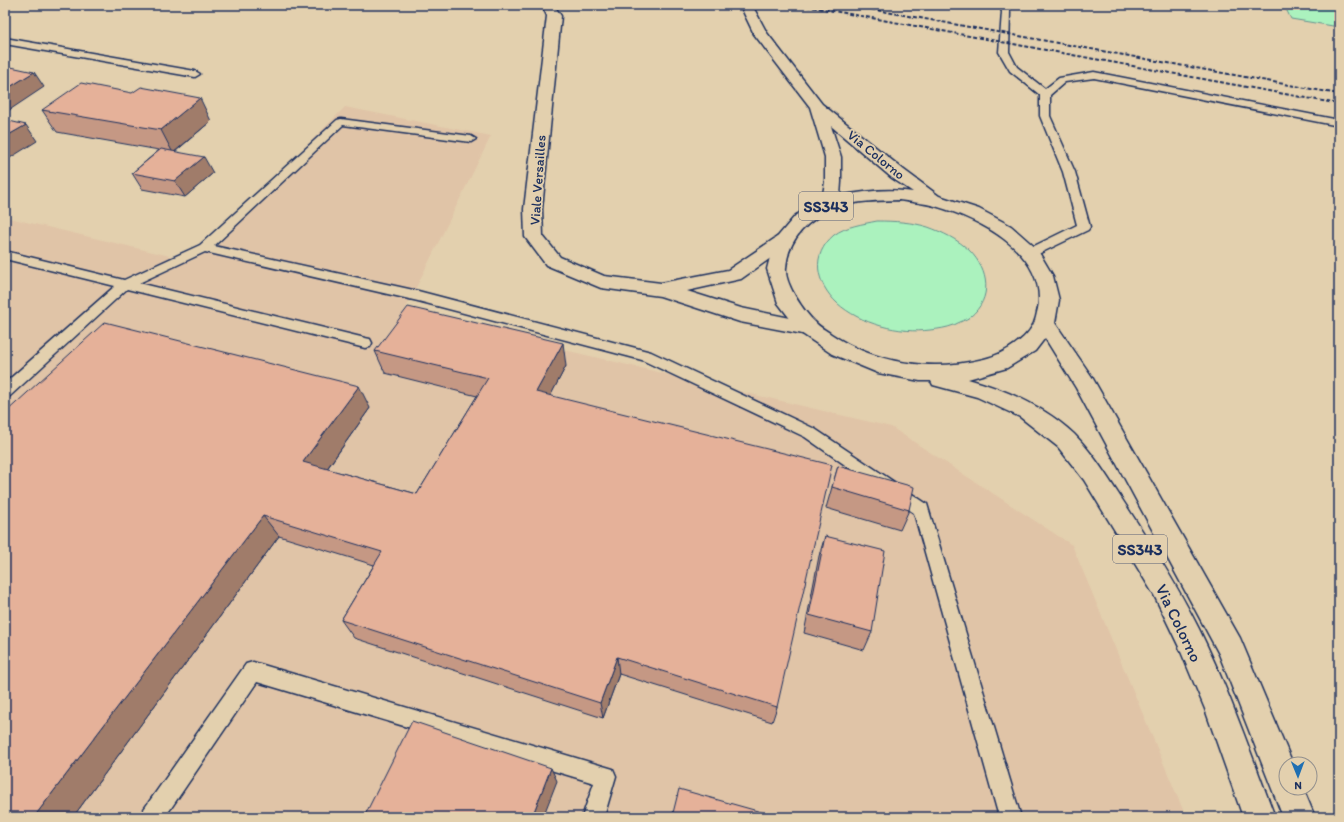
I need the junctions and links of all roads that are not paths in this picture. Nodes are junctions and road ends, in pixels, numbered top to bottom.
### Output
1 (548, 5) edge
2 (746, 5) edge
3 (1004, 5) edge
4 (5, 41) edge
5 (195, 74) dead end
6 (1045, 94) junction
7 (817, 107) junction
8 (1339, 123) edge
9 (472, 139) dead end
10 (937, 201) junction
11 (830, 204) junction
12 (783, 241) junction
13 (204, 248) junction
14 (1030, 253) junction
15 (5, 255) edge
16 (124, 285) junction
17 (661, 290) junction
18 (1045, 323) junction
19 (808, 328) junction
20 (365, 343) dead end
21 (920, 373) junction
22 (5, 392) edge
23 (1278, 764) edge
24 (1291, 796) edge
25 (152, 817) edge
26 (592, 817) edge
27 (1010, 817) edge
28 (1259, 817) edge
29 (1299, 817) edge

1 - 17 main road, Viale Versailles
2 - 7 main road, Via Colorno / SS343
3 - 6 lane
4 - 5 lane
6 - 8 lane
6 - 14 lane
7 - 10 main road, Via Colorno / SS343
7 - 11 main road, Via Colorno / SS343
9 - 13 lane
10 - 11 main road, Via Colorno / SS343
10 - 14 main road, Via Colorno / SS343
11 - 12 main road, Via Colorno / SS343
12 - 17 main road, Viale Versailles
12 - 19 main road, Via Colorno / SS343
13 - 16 lane
13 - 27 lane
14 - 18 main road, Via Colorno / SS343
15 - 16 lane
16 - 20 lane
16 - 22 lane
17 - 19 main road, Viale Versailles
18 - 21 main road, Via Colorno / SS343
18 - 23 main road, Via Colorno / SS343
19 - 21 main road, Via Colorno / SS343
21 - 28 main road, Via Colorno / SS343
24 - 29 main road
25 - 26 lane

